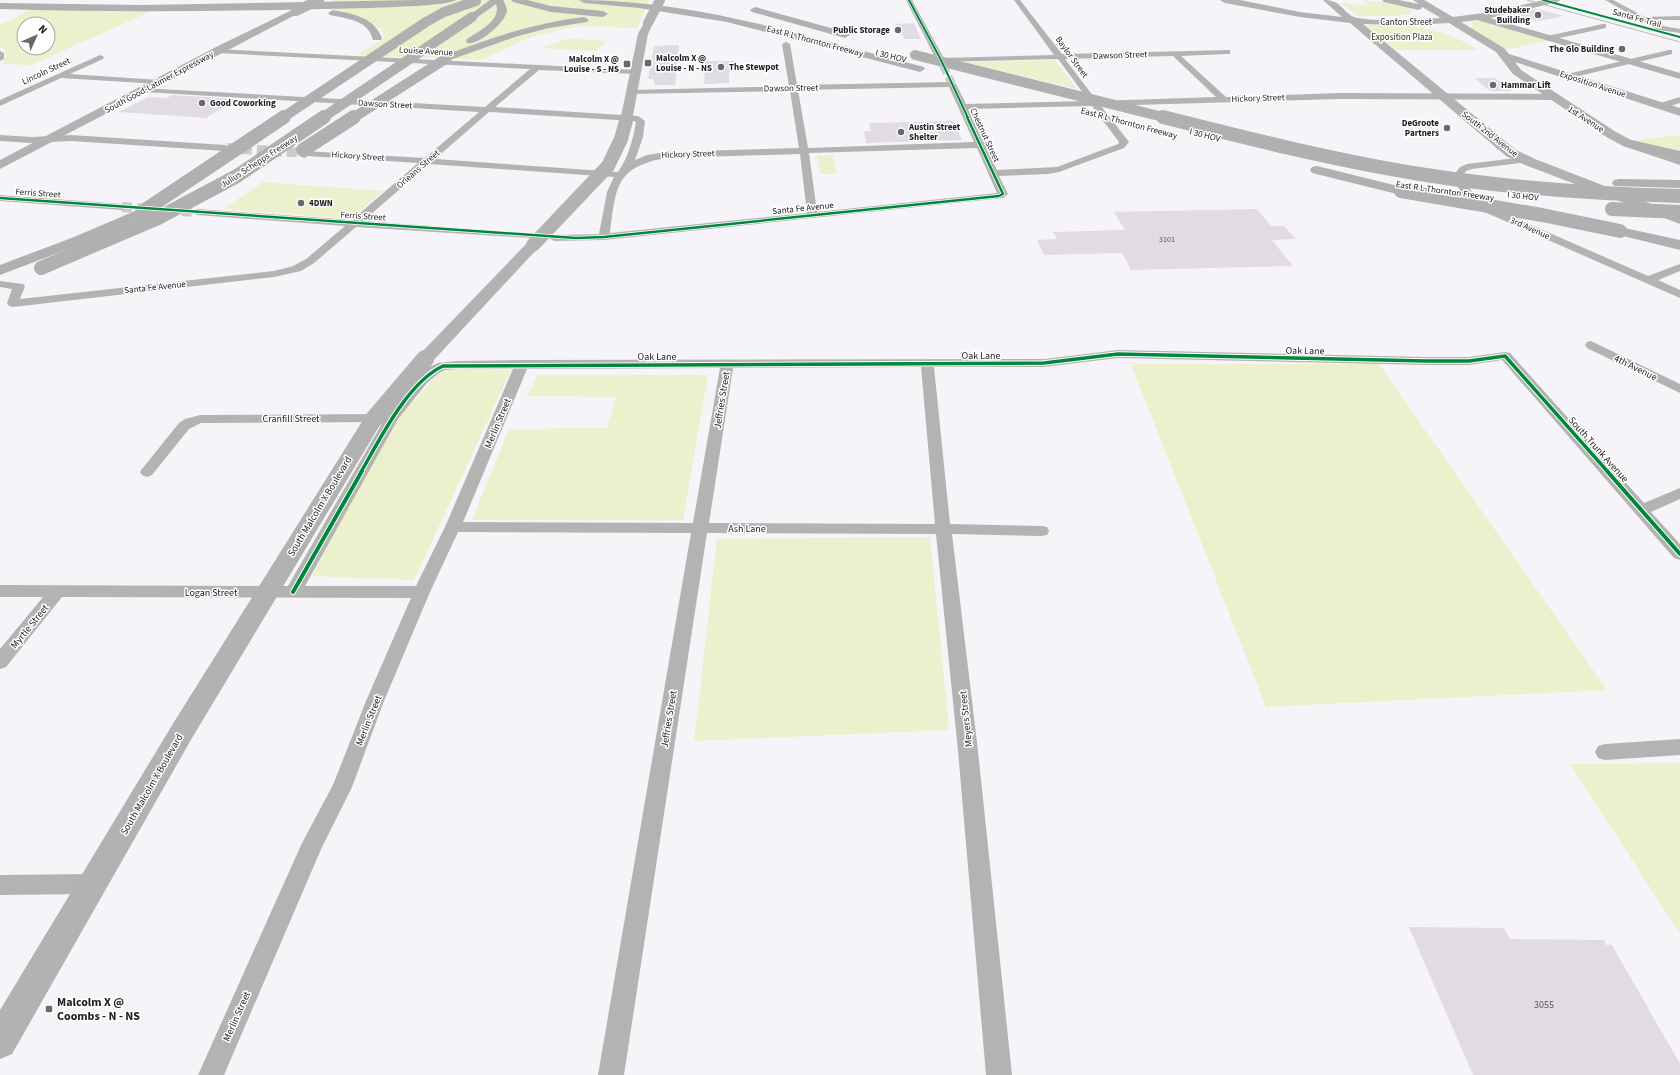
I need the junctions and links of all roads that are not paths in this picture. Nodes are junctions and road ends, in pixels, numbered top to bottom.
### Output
1 (217, 0) edge
2 (288, 0) edge
3 (319, 0) edge
4 (451, 0) edge
5 (479, 0) edge
6 (584, 0) edge
7 (620, 0) edge
8 (634, 0) edge
9 (656, 0) edge
10 (660, 0) edge
11 (909, 0) edge
12 (1018, 0) edge
13 (1225, 0) edge
14 (1328, 0) edge
15 (1387, 0) edge
16 (1399, 0) edge
17 (1513, 0) edge
18 (1555, 0) edge
19 (1608, 0) edge
20 (0, 1) edge
21 (519, 1) edge
22 (174, 2) junction
23 (1417, 2) edge
24 (1527, 2) edge
25 (499, 3) edge
26 (0, 6) edge
27 (234, 7) junction
28 (1429, 7) junction
29 (749, 9) dead end
30 (1474, 16) junction
31 (645, 18) junction
32 (1642, 18) junction
33 (1680, 18) edge
34 (1350, 19) junction
35 (1441, 19) junction
36 (1396, 20) junction
37 (1603, 26) dead end
38 (1445, 31) dead end
39 (1680, 32) edge
40 (1478, 37) junction
41 (1550, 38) junction
42 (810, 41) junction
43 (786, 44) dead end
44 (216, 51) junction
45 (0, 52) edge
46 (1227, 52) dead end
47 (1669, 52) dead end
48 (1175, 54) junction
49 (1507, 56) junction
50 (100, 57) dead end
51 (1060, 57) junction
52 (447, 58) junction
53 (0, 60) edge
54 (916, 60) junction
55 (1631, 62) junction
56 (537, 67) junction
57 (1514, 69) junction
58 (635, 72) junction
59 (1565, 75) junction
60 (59, 76) junction
61 (1680, 76) edge
62 (964, 80) dead end
63 (160, 82) junction
64 (952, 84) joint
65 (793, 88) junction
66 (144, 90) junction
67 (631, 92) junction
68 (1017, 94) dead end
69 (1442, 96) junction
70 (1553, 97) junction
71 (1222, 99) junction
72 (1680, 100) edge
73 (0, 103) edge
74 (1094, 103) junction
75 (300, 106) junction
76 (1660, 106) junction
77 (963, 107) junction
78 (486, 110) junction
79 (1680, 112) edge
80 (626, 119) junction
81 (1123, 121) dead end
82 (0, 138) edge
83 (50, 139) junction
84 (1627, 143) junction
85 (979, 145) junction
86 (1285, 147) junction
87 (225, 148) tunnel mouth
88 (804, 150) junction
89 (307, 153) tunnel mouth
90 (1680, 155) edge
91 (427, 160) junction
92 (1524, 160) junction
93 (1680, 161) edge
94 (0, 165) edge
95 (1302, 166) dead end
96 (1317, 170) junction
97 (623, 171) junction
98 (994, 173) junction
99 (225, 183) junction
100 (1680, 184) edge
101 (1003, 194) joint
102 (1680, 196) edge
103 (0, 198) edge
104 (1680, 203) edge
105 (1555, 204) dead end
106 (1680, 206) edge
107 (122, 207) tunnel mouth
108 (1602, 208) dead end
109 (142, 212) junction
110 (197, 212) tunnel mouth
111 (1680, 212) edge
112 (812, 215) junction
113 (1680, 220) edge
114 (354, 224) junction
115 (528, 236) dead end
116 (604, 237) junction
117 (554, 238) dead end
118 (1680, 245) edge
119 (1680, 267) edge
120 (297, 269) joint
121 (0, 270) edge
122 (1647, 280) junction
123 (0, 283) edge
124 (1680, 294) edge
125 (1592, 345) dead end
126 (1505, 356) joint
127 (927, 363) junction
128 (522, 364) junction
129 (727, 364) junction
130 (1680, 389) edge
131 (392, 418) junction
132 (147, 472) dead end
133 (1680, 493) edge
134 (1642, 510) junction
135 (453, 527) junction
136 (700, 527) junction
137 (944, 529) junction
138 (1041, 531) dead end
139 (1680, 554) edge
140 (280, 585) junction
141 (0, 591) edge
142 (58, 591) junction
143 (422, 592) junction
144 (0, 662) edge
145 (1680, 747) edge
146 (1605, 752) dead end
147 (92, 884) junction
148 (0, 885) edge
149 (0, 1042) edge
150 (211, 1075) edge
151 (611, 1075) edge
152 (1000, 1075) edge

1 - 22 highway
2 - 22 highway
3 - 44 main road, South Good-Latimer Expressway, bridge
4 - 27 highway
5 - 75 highway, bridge
5 - 109 highway, Julius Schepps Freeway, bridge
6 - 42 highway, East R L Thornton Freeway
7 - 54 highway, I 30 HOV
8 - 54 highway, I 30 HOV
9 - 29 highway, East R L Thornton Freeway
10 - 31 main road, South Malcolm X Boulevard, bridge
11 - 51 street, Dawson Street
12 - 51 street, Baylor Street
13 - 34 main road, Canton Street
14 - 34 main road, South 2nd Avenue
15 - 23 main road
16 - 23 main road
17 - 24 main road
18 - 24 main road, Canton Street
19 - 32 street
20 - 22 highway
21 - 52 highway
23 - 28 main road, Exposition Avenue
23 - 35 main road, Exposition Avenue
23 - 36 main road
24 - 30 main road, Canton Street
25 - 52 highway
25 - 99 highway, Julius Schepps Freeway, bridge
26 - 27 highway
27 - 75 highway, bridge
28 - 30 main road
28 - 35 main road, Exposition Avenue
30 - 35 main road, Canton Street
30 - 40 main road
30 - 41 main road
31 - 42 highway
31 - 58 main road, South Malcolm X Boulevard
32 - 33 street
32 - 39 street
34 - 36 main road, Canton Street
34 - 69 main road, South 2nd Avenue
35 - 36 main road, Canton Street
35 - 40 main road, Exposition Avenue
35 - 49 main road, Exposition Avenue
36 - 38 main road
37 - 41 street
40 - 49 main road, Exposition Avenue
41 - 55 main road
42 - 54 highway, East R L Thornton Freeway
43 - 65 street
44 - 56 street, Louise Avenue
44 - 63 main road, South Good-Latimer Expressway
45 - 53 street
46 - 48 street, Dawson Street
47 - 55 street
48 - 51 street, Dawson Street
48 - 71 street
49 - 57 main road, 1st Avenue
49 - 59 main road, Exposition Avenue
50 - 60 street, Lincoln Street
51 - 74 street, Baylor Street
52 - 99 highway, bridge
54 - 62 highway, East R L Thornton Freeway
54 - 86 highway, East R L Thornton Freeway, bridge
54 - 104 highway, I 30 HOV
54 - 106 highway, I 30 HOV
55 - 59 street
55 - 61 main road
56 - 58 street, Louise Avenue
56 - 78 street, Orleans Street
57 - 59 main road
57 - 70 main road, 1st Avenue
58 - 67 main road, South Malcolm X Boulevard
59 - 76 main road, Exposition Avenue
60 - 63 street
60 - 73 street, Lincoln Street
63 - 66 main road, South Good-Latimer Expressway
64 - 65 street, Dawson Street
64 - 77 street, Chestnut Street
65 - 67 street, Dawson Street
65 - 88 street
66 - 78 street, Dawson Street
66 - 83 main road, South Good-Latimer Expressway
67 - 80 main road, South Malcolm X Boulevard
68 - 81 highway, East R L Thornton Freeway
69 - 70 street, Hickory Street
69 - 71 street, Hickory Street
69 - 92 main road, South 2nd Avenue
70 - 84 main road, 1st Avenue
71 - 74 street, Hickory Street
72 - 76 street
74 - 77 street, Hickory Street
74 - 98 street, Baylor Street
75 - 109 highway, bridge
76 - 79 main road, Exposition Avenue
77 - 85 street, Chestnut Street
78 - 80 street, Dawson Street
78 - 91 street, Orleans Street
80 - 97 street
80 - 140 main road, South Malcolm X Boulevard, bridge
82 - 83 street
83 - 87 street
83 - 94 main road, South Good-Latimer Expressway
84 - 90 highway
84 - 93 main road, 1st Avenue
85 - 88 street, Hickory Street
85 - 98 street, Chestnut Street
86 - 100 highway, bridge
86 - 102 highway, East R L Thornton Freeway, bridge
88 - 97 street, Hickory Street
88 - 112 street
89 - 91 street, Hickory Street
91 - 97 street, Hickory Street
91 - 114 street, Orleans Street
92 - 113 main road, South 2nd Avenue
92 - 122 street, 3rd Avenue
95 - 96 highway, East R L Thornton Freeway
96 - 105 highway, East R L Thornton Freeway
96 - 118 highway, bridge
97 - 116 street
98 - 101 street, Chestnut Street
99 - 123 highway, Julius Schepps Freeway, bridge
101 - 112 street, Santa Fe Avenue
103 - 107 street, Ferris Street
108 - 111 highway, bridge
109 - 121 highway, Julius Schepps Freeway
110 - 114 street, Ferris Street
112 - 116 street, Santa Fe Avenue
114 - 115 street, Ferris Street
114 - 120 street, Orleans Street
116 - 117 street, Santa Fe Avenue
119 - 122 street
120 - 123 street, Santa Fe Avenue
122 - 124 street, 3rd Avenue
125 - 130 street, 4th Avenue
126 - 127 street, Oak Lane
126 - 134 street, South Trunk Avenue
127 - 129 street, Oak Lane
127 - 137 street, Meyers Street
128 - 129 street, Oak Lane
128 - 131 street, Oak Lane
128 - 135 street, Merlin Street
129 - 136 street, Jeffries Street
131 - 132 street, Cranfill Street
131 - 140 street, Oak Lane
133 - 134 street
134 - 139 street, South Trunk Avenue
135 - 136 street, Ash Lane
135 - 143 street, Merlin Street
136 - 137 street, Ash Lane
136 - 151 street, Jeffries Street
137 - 138 street, Ash Lane
137 - 152 street, Meyers Street
140 - 142 street, Logan Street
140 - 143 street, Logan Street
140 - 147 main road, South Malcolm X Boulevard
141 - 142 street, Logan Street
142 - 144 street, Myrtle Street
143 - 150 street, Merlin Street
145 - 146 street
147 - 148 street
147 - 149 main road, South Malcolm X Boulevard

